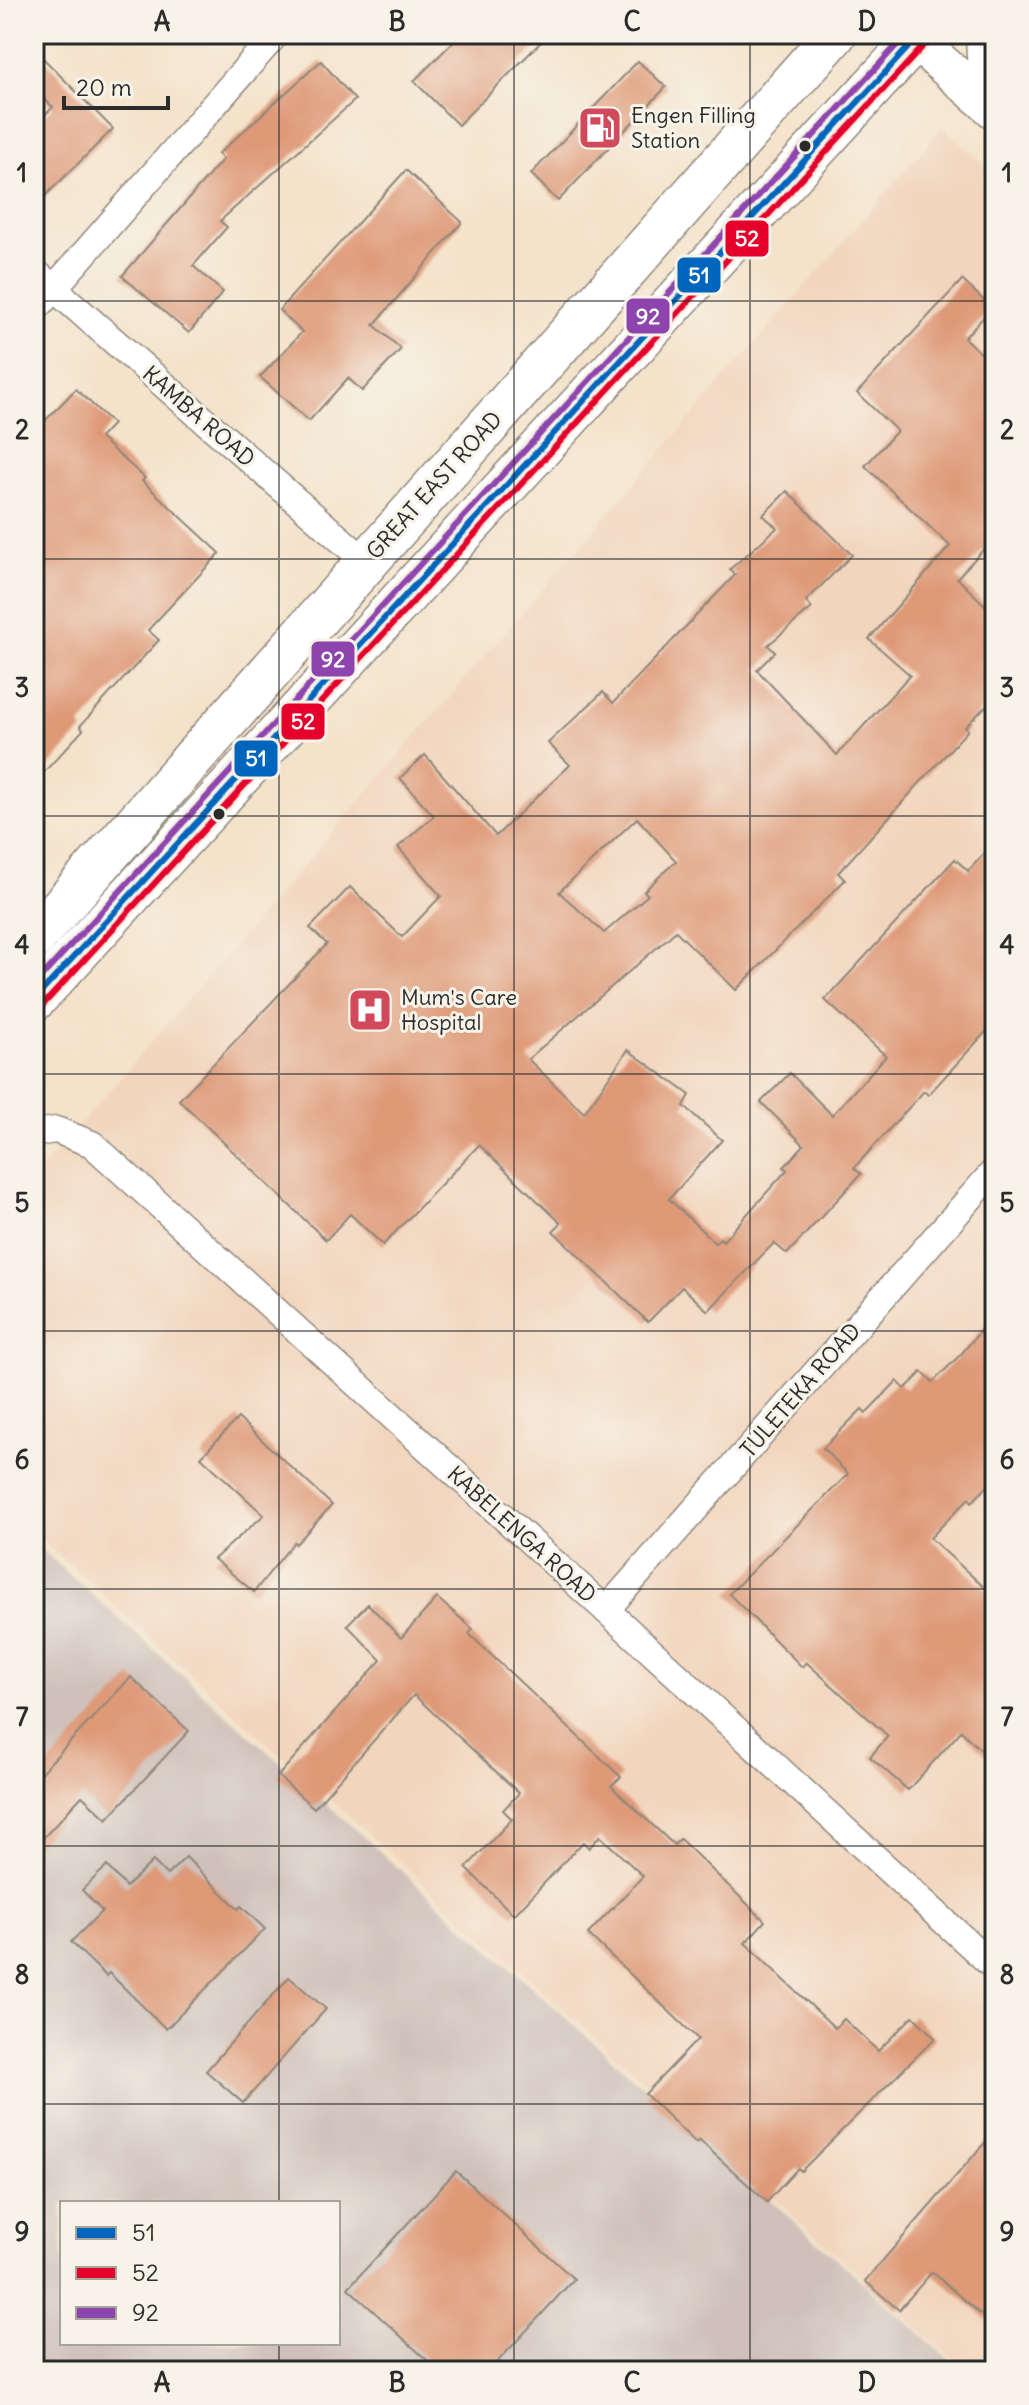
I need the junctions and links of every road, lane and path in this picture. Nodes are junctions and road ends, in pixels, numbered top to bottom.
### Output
1 (276, 34) edge
2 (835, 34) edge
3 (987, 34) edge
4 (915, 36) edge
5 (995, 76) edge
6 (995, 110) edge
7 (34, 271) edge
8 (54, 289) junction
9 (34, 311) edge
10 (365, 561) junction
11 (34, 938) edge
12 (34, 1000) edge
13 (34, 1133) edge
14 (995, 1170) edge
15 (606, 1610) junction
16 (995, 1968) edge

1 - 8 street
2 - 10 main road, GREAT EAST ROAD
3 - 5 main road
4 - 6 main road
4 - 12 main road
7 - 8 street, KAMBA ROAD
8 - 9 street
8 - 10 street, KAMBA ROAD
10 - 11 main road, GREAT EAST ROAD
13 - 15 street, KABELENGA ROAD
14 - 15 street, TULETEKA ROAD
15 - 16 street, KABELENGA ROAD

